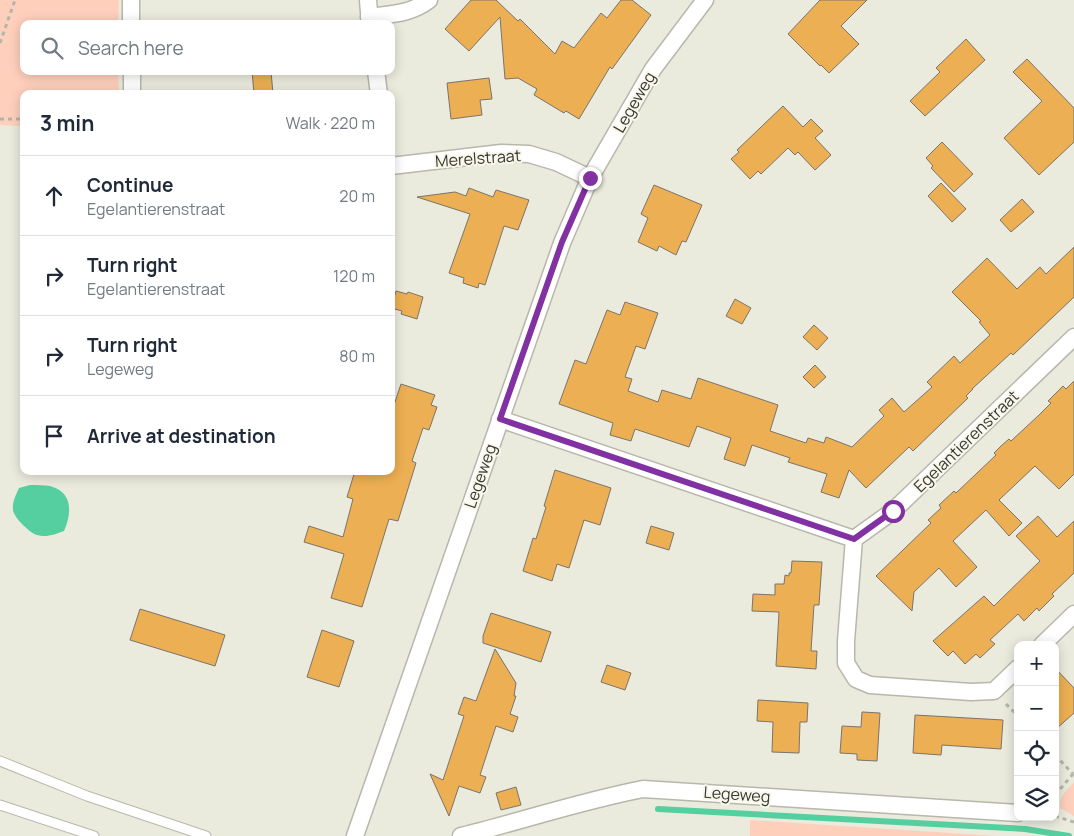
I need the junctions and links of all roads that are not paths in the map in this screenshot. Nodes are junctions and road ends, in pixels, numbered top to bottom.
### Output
1 (131, 0) edge
2 (368, 0) edge
3 (429, 0) edge
4 (705, 0) edge
5 (131, 20) edge
6 (369, 20) edge
7 (132, 75) edge
8 (377, 75) edge
9 (132, 90) edge
10 (378, 90) edge
11 (395, 166) edge
12 (590, 178) junction
13 (1074, 337) edge
14 (500, 419) junction
15 (854, 539) junction
16 (1074, 614) edge
17 (1046, 641) edge
18 (1014, 672) edge
19 (0, 761) edge
20 (0, 805) edge
21 (1014, 813) edge
22 (358, 835) edge
23 (94, 836) edge
24 (206, 836) edge
25 (461, 836) edge

1 - 5 street
2 - 6 street
3 - 6 street
4 - 12 street, Legeweg
7 - 9 street
8 - 10 street
11 - 12 street, Merelstraat
12 - 14 street, Legeweg
13 - 15 street, Egelantierenstraat
14 - 15 street
14 - 22 street, Legeweg
15 - 18 street
16 - 17 street
19 - 24 lane
20 - 23 lane
21 - 25 street, Legeweg

